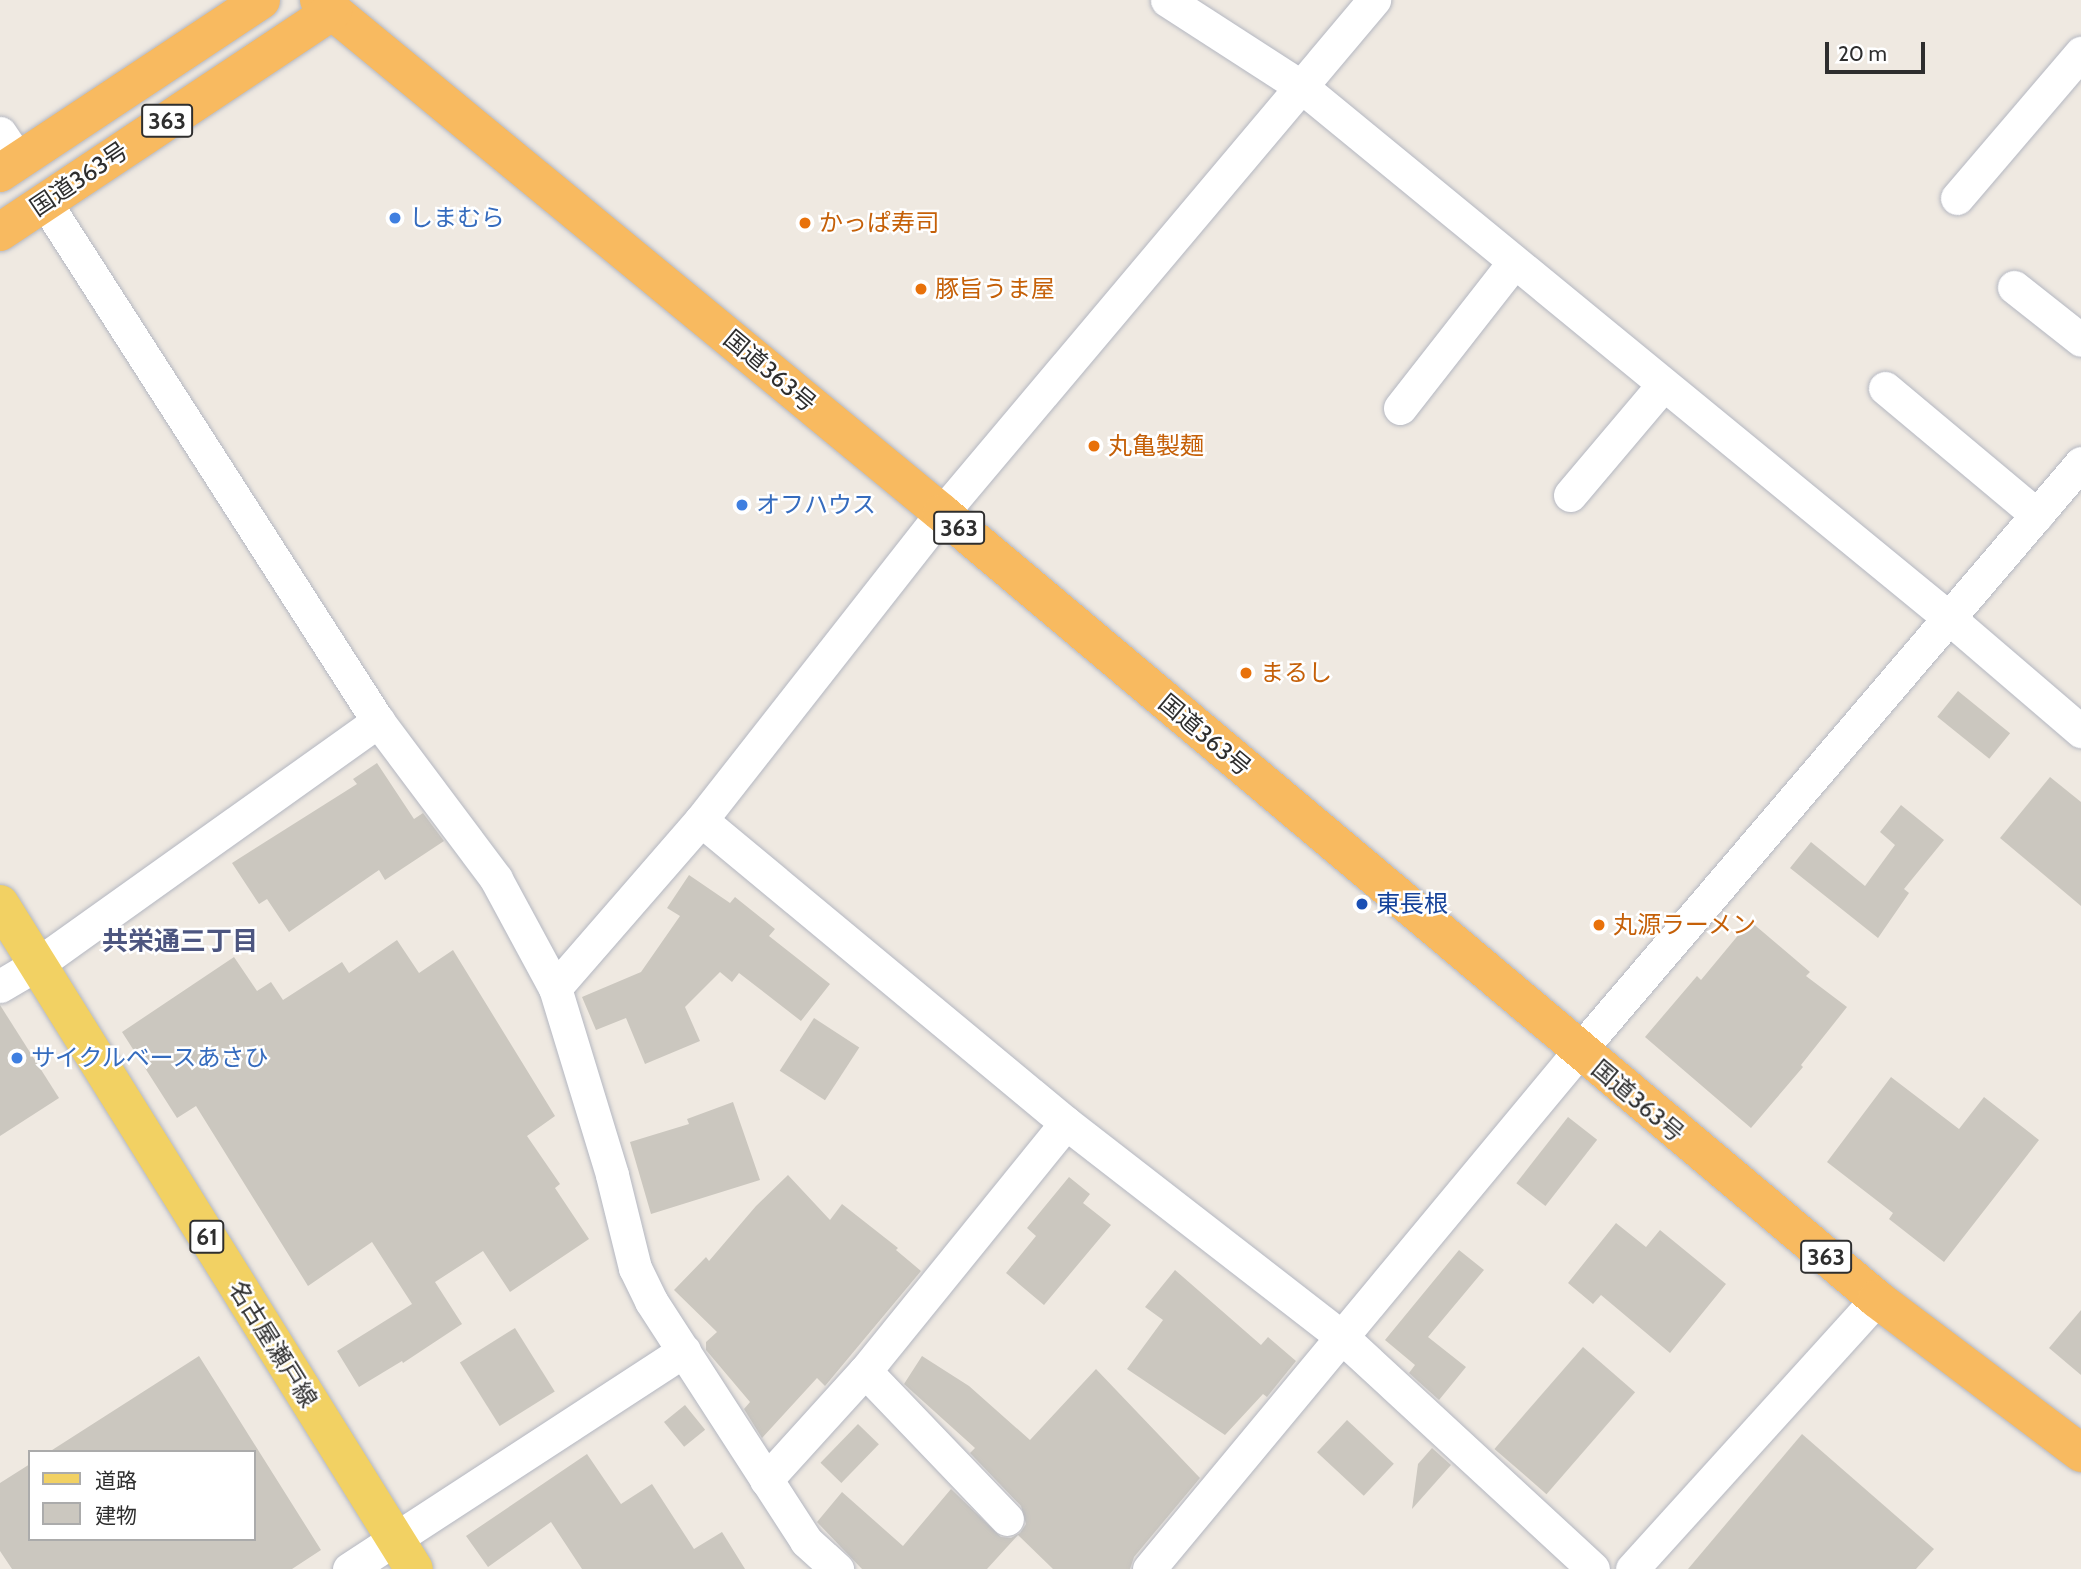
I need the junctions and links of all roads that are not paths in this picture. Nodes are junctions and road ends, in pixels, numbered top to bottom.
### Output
1 (261, 0) edge
2 (1167, 0) edge
3 (1374, 0) edge
4 (326, 5) edge
5 (2081, 53) edge
6 (1303, 88) junction
7 (6, 156) edge
8 (1957, 198) dead end
9 (45, 202) junction
10 (0, 232) edge
11 (1514, 262) junction
12 (2014, 287) dead end
13 (2081, 340) edge
14 (1663, 385) junction
15 (1885, 388) dead end
16 (1400, 408) dead end
17 (2081, 463) edge
18 (1570, 495) dead end
19 (942, 513) junction
20 (2037, 515) junction
21 (1949, 618) junction
22 (378, 721) junction
23 (2081, 731) edge
24 (701, 820) junction
25 (0, 904) edge
26 (39, 963) junction
27 (0, 986) edge
28 (555, 988) junction
29 (1579, 1051) junction
30 (1066, 1123) junction
31 (1877, 1299) junction
32 (1343, 1338) junction
33 (684, 1351) junction
34 (865, 1371) junction
35 (2081, 1454) edge
36 (766, 1480) junction
37 (1007, 1519) dead end
38 (404, 1555) edge
39 (349, 1569) edge
40 (837, 1569) edge
41 (1149, 1569) edge
42 (1594, 1569) edge
43 (1632, 1569) edge

1 - 7 highway, 国道363号 / 363
2 - 6 street
3 - 6 street
4 - 9 highway, 国道363号 / 363
4 - 19 highway, 国道363号 / 363
5 - 8 street
6 - 11 street
6 - 19 street
9 - 10 highway, 国道363号 / 363
9 - 22 street
11 - 14 street
11 - 16 street
12 - 13 street
14 - 18 street
14 - 21 street
15 - 20 street
17 - 20 street
19 - 24 street
19 - 29 highway, 国道363号 / 363
20 - 21 street
21 - 23 street
21 - 29 street
22 - 26 street
22 - 28 street
24 - 28 street
24 - 30 street
25 - 26 main road, 名古屋瀬戸線 / 61
26 - 27 street
26 - 38 main road, 名古屋瀬戸線 / 61
28 - 33 street
29 - 31 highway, 国道363号 / 363
29 - 32 street
30 - 32 street
30 - 34 street
31 - 35 highway, 国道363号 / 363
31 - 43 street
32 - 41 street
32 - 42 street
33 - 36 street
33 - 38 street
34 - 36 street
34 - 37 street
36 - 40 street
38 - 39 street

